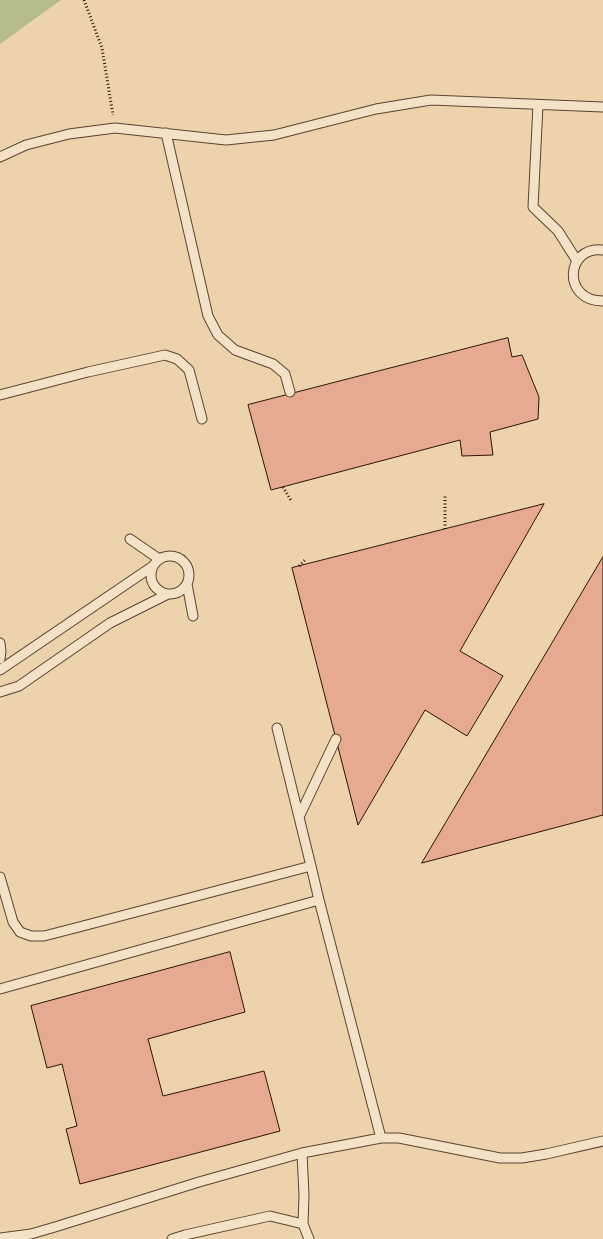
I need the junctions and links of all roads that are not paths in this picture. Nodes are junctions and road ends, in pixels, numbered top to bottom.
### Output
1 (538, 105) junction
2 (603, 107) edge
3 (166, 134) junction
4 (0, 157) edge
5 (603, 250) edge
6 (577, 261) junction
7 (603, 301) edge
8 (290, 392) dead end
9 (0, 396) edge
10 (202, 419) dead end
11 (130, 539) dead end
12 (156, 563) junction
13 (188, 584) junction
14 (168, 594) junction
15 (193, 616) dead end
16 (0, 644) edge
17 (0, 659) edge
18 (0, 670) edge
19 (0, 692) edge
20 (277, 728) dead end
21 (336, 740) dead end
22 (299, 817) junction
23 (311, 866) junction
24 (0, 877) edge
25 (319, 900) junction
26 (0, 989) edge
27 (382, 1138) junction
28 (603, 1141) edge
29 (302, 1153) junction
30 (303, 1224) junction
31 (0, 1238) edge
32 (172, 1239) edge
33 (309, 1239) edge

1 - 2 lane
1 - 3 lane
1 - 6 lane
3 - 4 lane
3 - 8 lane
5 - 6 lane
6 - 7 lane
9 - 10 lane
11 - 12 lane
12 - 13 lane
12 - 14 lane
12 - 18 lane
13 - 14 lane
13 - 15 lane
14 - 19 lane
16 - 17 lane
20 - 22 lane
21 - 22 lane
22 - 23 lane
23 - 24 lane
23 - 25 lane
25 - 26 lane
25 - 27 lane
27 - 28 lane
27 - 29 lane
29 - 30 lane
29 - 31 lane
30 - 32 lane
30 - 33 lane

